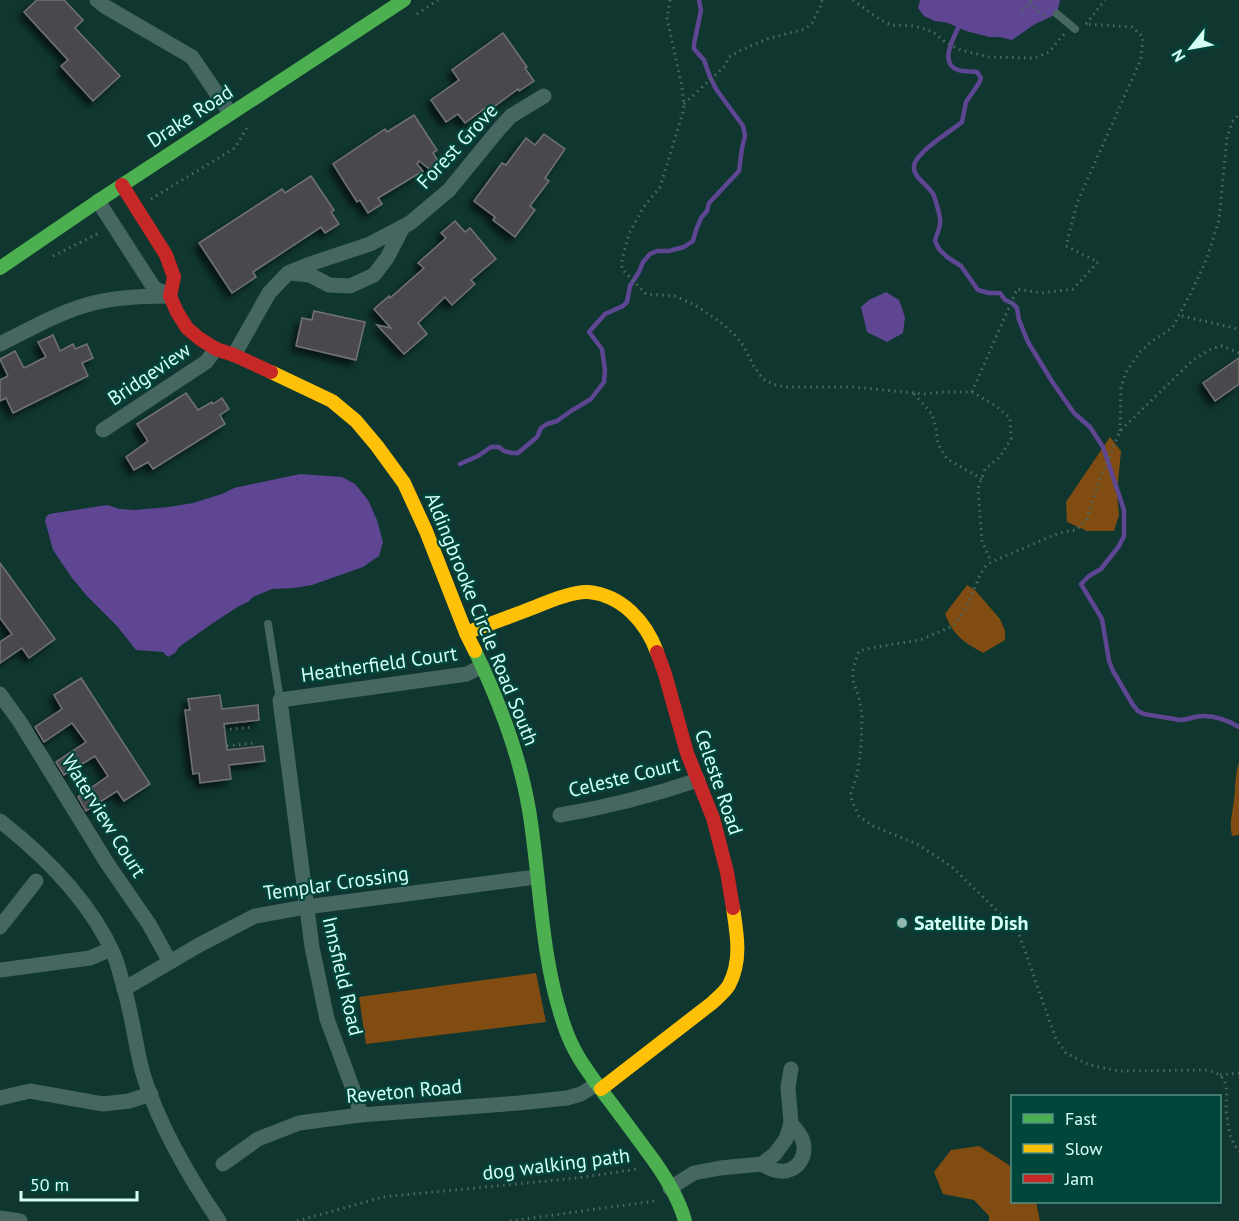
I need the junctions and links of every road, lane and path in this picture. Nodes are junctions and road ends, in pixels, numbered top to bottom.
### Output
1 (97, 0) edge
2 (404, 0) edge
3 (438, 0) edge
4 (670, 0) edge
5 (822, 0) edge
6 (853, 0) edge
7 (1030, 1) edge
8 (1022, 12) dead end
9 (1057, 14) dead end
10 (411, 18) dead end
11 (1049, 21) dead end
12 (1086, 24) dead end
13 (1075, 29) dead end
14 (1064, 34) dead end
15 (544, 96) dead end
16 (684, 104) junction
17 (230, 113) junction
18 (1239, 114) edge
19 (251, 121) dead end
20 (122, 185) junction
21 (98, 201) junction
22 (136, 208) junction
23 (112, 224) junction
24 (403, 227) junction
25 (47, 259) dead end
26 (0, 268) edge
27 (288, 273) junction
28 (170, 296) junction
29 (1182, 316) dead end
30 (1239, 329) edge
31 (0, 344) edge
32 (216, 349) junction
33 (1239, 353) edge
34 (234, 355) junction
35 (913, 392) junction
36 (972, 392) junction
37 (103, 430) dead end
38 (1120, 431) junction
39 (982, 479) junction
40 (991, 562) junction
41 (268, 624) dead end
42 (466, 633) junction
43 (482, 666) junction
44 (0, 694) edge
45 (280, 700) junction
46 (253, 727) dead end
47 (224, 730) dead end
48 (255, 743) dead end
49 (226, 746) dead end
50 (698, 780) junction
51 (560, 815) dead end
52 (0, 821) edge
53 (536, 877) junction
54 (36, 881) dead end
55 (306, 907) junction
56 (0, 927) edge
57 (111, 949) junction
58 (170, 962) junction
59 (0, 970) edge
60 (124, 989) junction
61 (791, 1069) dead end
62 (1239, 1073) edge
63 (1220, 1075) junction
64 (599, 1086) junction
65 (151, 1094) junction
66 (0, 1098) edge
67 (360, 1115) junction
68 (791, 1123) junction
69 (1239, 1152) edge
70 (223, 1164) dead end
71 (762, 1164) junction
72 (641, 1169) dead end
73 (670, 1188) junction
74 (650, 1190) dead end
75 (0, 1218) edge
76 (20, 1221) edge
77 (219, 1221) edge
78 (297, 1221) edge
79 (510, 1221) edge
80 (684, 1221) edge

1 - 17 street
2 - 17 street, Drake Road
3 - 10 path
4 - 16 path
5 - 16 path
6 - 14 path
7 - 8 path
7 - 11 path
9 - 13 lane
12 - 36 path
15 - 24 street, Forest Grove
16 - 35 path
17 - 20 street, Drake Road
18 - 38 path
19 - 22 path
20 - 21 street, Drake Road
20 - 22 street, Aldingbrooke Circle Road South
21 - 23 street, Aldingbrooke Circle Road South
21 - 26 street, Drake Road
22 - 28 street, Aldingbrooke Circle Road South
23 - 25 path
23 - 28 street, Aldingbrooke Circle Road South
24 - 27 street, Forest Grove
24 - 27 street, Forest Grove
27 - 34 street, Forest Grove
28 - 31 street
28 - 32 street, Aldingbrooke Circle Road South
29 - 30 path
32 - 34 street, Aldingbrooke Circle Road South
32 - 37 street, Bridgeview
33 - 38 path
34 - 42 street, Aldingbrooke Circle Road South
35 - 36 path
35 - 39 path
36 - 39 path
38 - 40 path
39 - 40 path
40 - 63 path
41 - 45 lane
42 - 43 street, Aldingbrooke Circle Road South
42 - 50 street, Celeste Road
43 - 45 street, Heatherfield Court
43 - 53 street, Aldingbrooke Circle Road South
44 - 58 street, Waterview Court
45 - 55 street, Innsfield Road
46 - 47 path
48 - 49 path
50 - 51 street, Celeste Court
50 - 64 street, Celeste Road
52 - 57 street
53 - 55 street, Templar Crossing
53 - 64 street, Aldingbrooke Circle Road South
54 - 56 street
55 - 58 street, Templar Crossing
55 - 67 street, Innsfield Road
57 - 59 street
57 - 60 street
58 - 60 street, Templar Crossing
60 - 65 street
61 - 68 street
62 - 63 path
63 - 69 path
64 - 67 street, Reveton Road
64 - 73 street, Aldingbrooke Circle Road South
65 - 66 street
65 - 77 street
67 - 70 street, Reveton Road
68 - 71 street
68 - 71 street
71 - 73 street
72 - 78 path, dog walking path
73 - 80 street, Aldingbrooke Circle Road South
74 - 79 path
75 - 76 street

